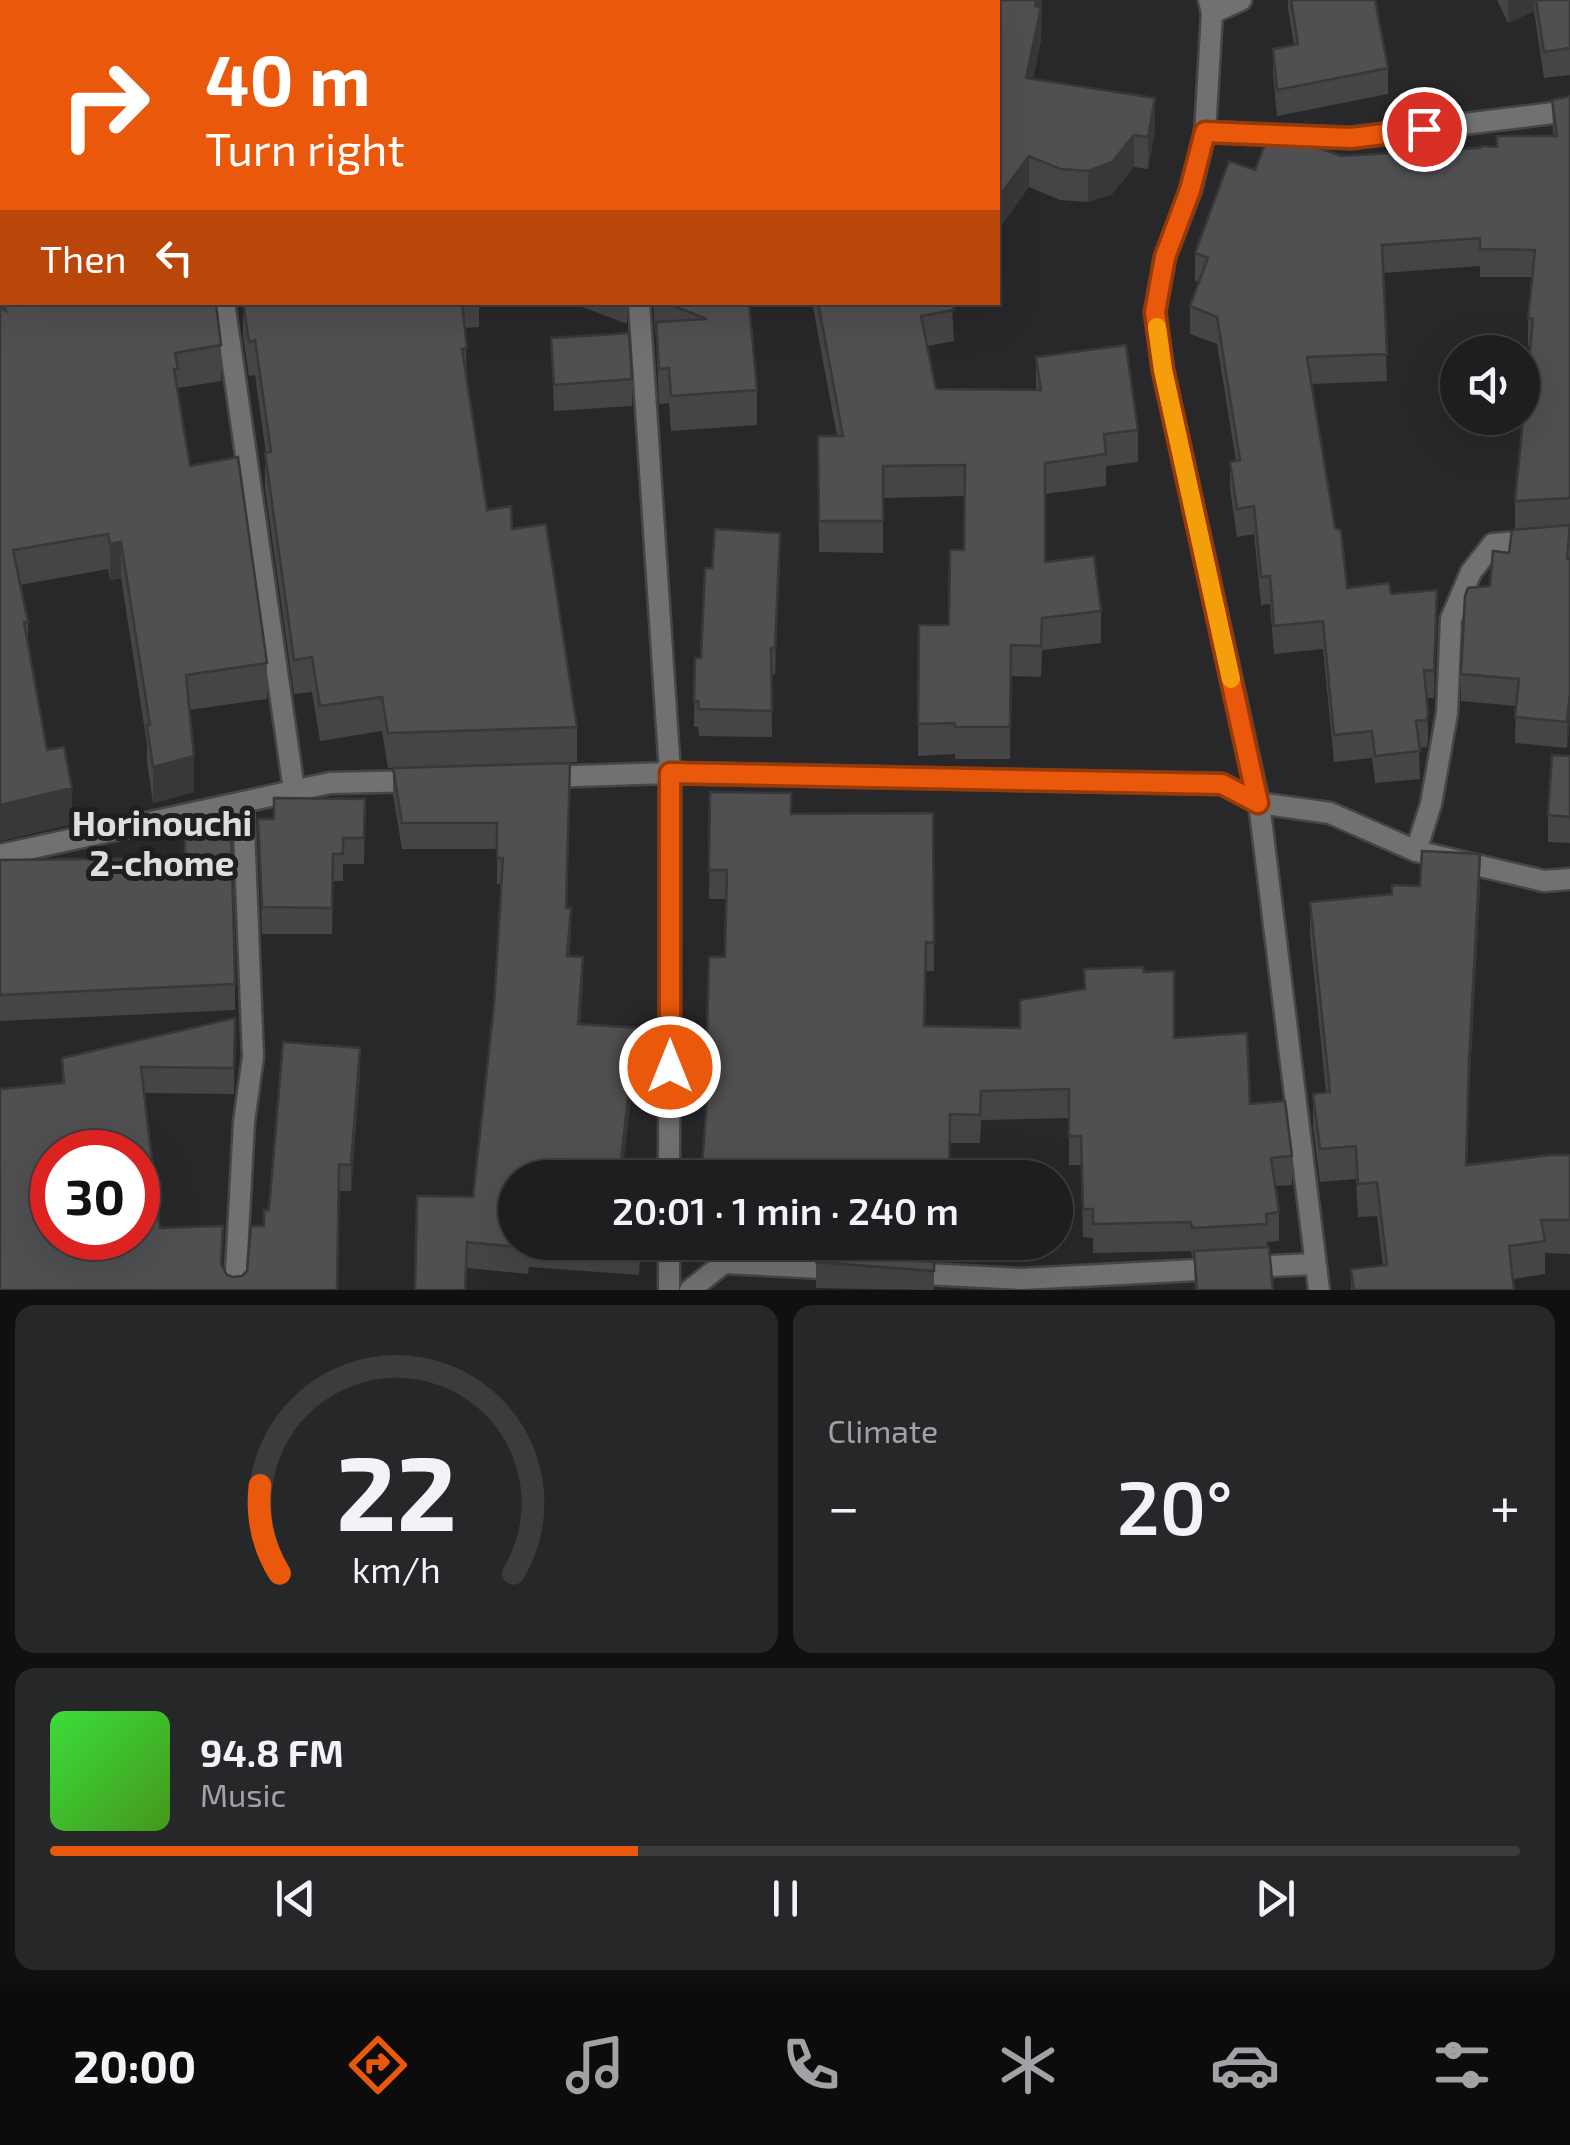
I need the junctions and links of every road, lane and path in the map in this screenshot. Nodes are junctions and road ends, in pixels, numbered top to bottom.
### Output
1 (1241, 0) edge
2 (1211, 7) edge
3 (1570, 112) edge
4 (1205, 132) junction
5 (224, 305) edge
6 (640, 305) edge
7 (1570, 538) edge
8 (670, 773) junction
9 (519, 778) edge
10 (443, 780) edge
11 (294, 790) junction
12 (242, 802) junction
13 (1258, 803) junction
14 (1416, 851) junction
15 (0, 855) edge
16 (1570, 879) edge
17 (669, 1160) edge
18 (669, 1260) edge
19 (1315, 1264) junction
20 (236, 1290) edge
21 (669, 1290) edge
22 (690, 1290) edge
23 (1319, 1290) edge

1 - 2 street
2 - 4 street
3 - 4 street
4 - 13 street
5 - 11 street
6 - 8 street
7 - 14 street
8 - 9 street
8 - 13 street
8 - 17 street
10 - 11 street
11 - 12 street
12 - 15 street
12 - 20 street
13 - 14 street
13 - 19 street
14 - 16 street
18 - 21 street
19 - 22 street
19 - 23 street

